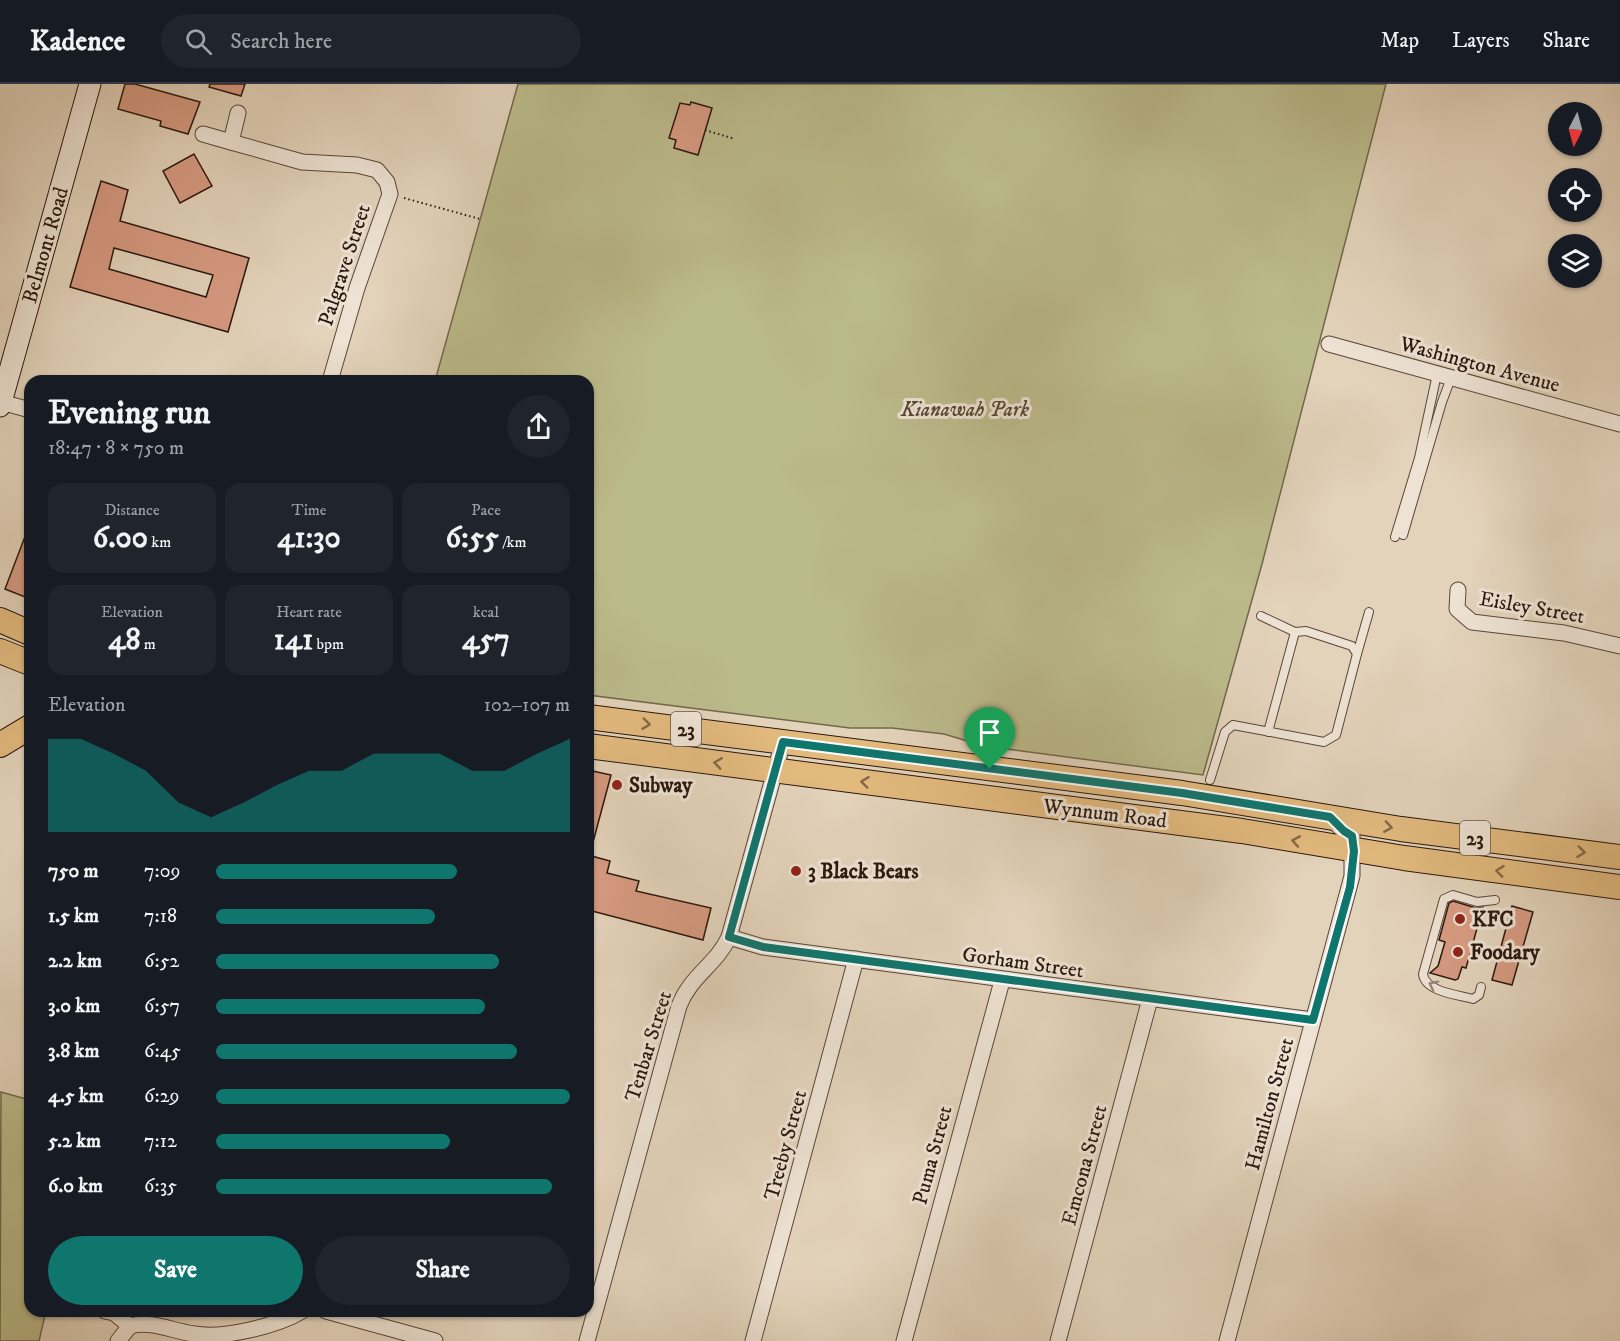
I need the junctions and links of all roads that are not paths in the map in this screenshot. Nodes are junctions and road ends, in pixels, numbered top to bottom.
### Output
1 (90, 84) edge
2 (238, 113) dead end
3 (203, 134) dead end
4 (231, 142) junction
5 (1329, 344) dead end
6 (332, 375) edge
7 (1444, 376) junction
8 (1, 404) edge
9 (24, 409) edge
10 (1620, 424) edge
11 (1458, 590) dead end
12 (1369, 612) dead end
13 (1261, 616) dead end
14 (0, 620) edge
15 (24, 630) edge
16 (1295, 632) junction
17 (1620, 646) edge
18 (0, 651) edge
19 (1358, 654) junction
20 (24, 661) edge
21 (594, 718) edge
22 (24, 731) edge
23 (1268, 732) junction
24 (783, 742) junction
25 (0, 745) edge
26 (594, 747) edge
27 (776, 771) junction
28 (1071, 779) junction
29 (1210, 780) dead end
30 (1088, 810) junction
31 (1330, 817) junction
32 (1354, 851) junction
33 (1620, 857) edge
34 (1620, 887) edge
35 (1496, 900) dead end
36 (729, 937) junction
37 (856, 959) junction
38 (1002, 981) junction
39 (1481, 987) dead end
40 (1150, 999) junction
41 (1313, 1020) junction
42 (119, 1317) edge
43 (292, 1317) edge
44 (348, 1317) edge
45 (130, 1326) junction
46 (118, 1341) edge
47 (435, 1341) edge
48 (588, 1341) edge
49 (753, 1341) edge
50 (904, 1341) edge
51 (1058, 1341) edge
52 (1227, 1341) edge

1 - 8 main road, Belmont Road
2 - 4 street
3 - 4 street, Palgrave Street
4 - 6 street, Palgrave Street
5 - 7 street, Washington Avenue
7 - 7 lane
7 - 10 street, Washington Avenue
8 - 9 street
11 - 17 street, Eisley Street
12 - 19 lane
13 - 16 lane
14 - 15 main road
16 - 19 lane
16 - 23 lane
18 - 20 main road
19 - 23 lane
21 -> 24 main road, Wynnum Road / 23
22 - 25 main road
23 - 29 lane
24 - 27 street, Tenbar Street
24 - 28 main road, Wynnum Road / 23
27 -> 26 main road, Wynnum Road / 23
30 -> 27 main road, Wynnum Road / 23
27 - 36 street, Tenbar Street
28 - 30 main road
28 - 31 main road, Wynnum Road / 23
32 -> 30 main road, Wynnum Road / 23
31 - 32 street
31 -> 33 main road, Wynnum Road / 23
34 -> 32 main road, Wynnum Road / 23
32 - 41 street, Hamilton Street
39 -> 35 lane
36 - 37 street, Gorham Street
36 - 48 street, Tenbar Street
37 - 38 street, Gorham Street
37 - 49 street, Treeby Street
38 - 40 street, Gorham Street
38 - 50 street, Puma Street
40 - 41 street, Gorham Street
40 - 51 street, Emcona Street
41 - 52 street, Hamilton Street
42 - 45 street
43 - 45 street
44 - 47 street
45 - 46 street

